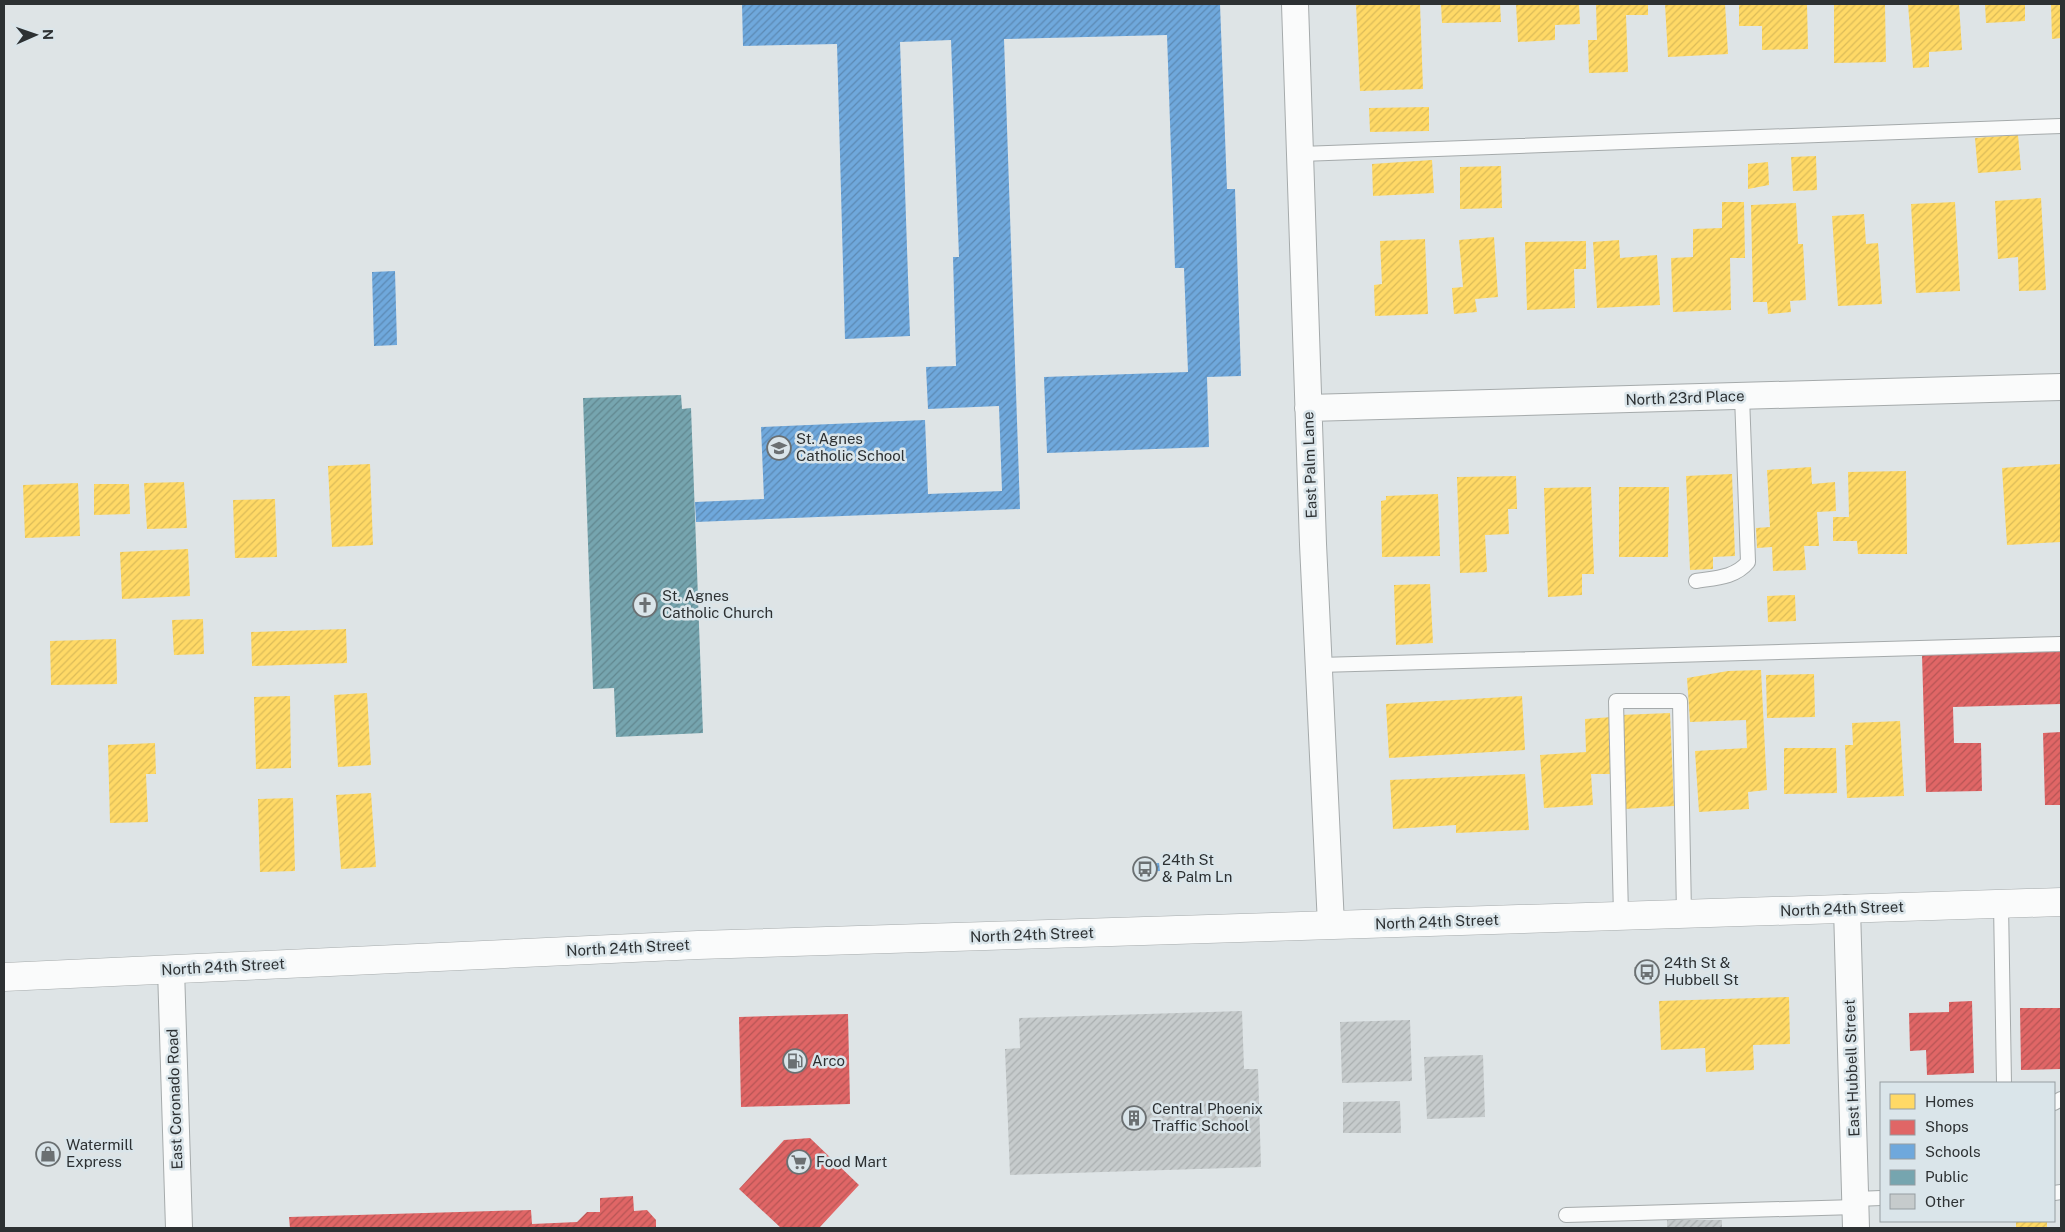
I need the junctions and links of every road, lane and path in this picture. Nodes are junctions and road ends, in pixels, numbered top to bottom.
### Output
1 (1295, 4) edge
2 (2061, 126) edge
3 (1301, 154) junction
4 (2061, 387) edge
5 (1742, 396) junction
6 (1308, 408) junction
7 (1696, 581) dead end
8 (2061, 644) edge
9 (1319, 665) junction
10 (2061, 902) edge
11 (2000, 904) junction
12 (1847, 908) junction
13 (1684, 914) junction
14 (1622, 916) junction
15 (1330, 925) junction
16 (171, 969) junction
17 (4, 977) edge
18 (2004, 1082) edge
19 (1862, 1208) edge
20 (1566, 1215) dead end
21 (179, 1228) edge

1 - 3 street, East Palm Lane
2 - 3 lane
3 - 6 street, East Palm Lane
4 - 5 street, North 23rd Place
5 - 6 street, North 23rd Place
5 - 7 lane
6 - 9 street, East Palm Lane
8 - 9 lane
9 - 15 street, East Palm Lane
10 - 11 main road, North 24th Street
11 - 12 main road, North 24th Street
11 - 18 lane
12 - 13 main road, North 24th Street
12 - 19 street, East Hubbell Street
13 - 14 main road, North 24th Street
13 - 14 lane
14 - 15 main road, North 24th Street
15 - 16 main road, North 24th Street
16 - 17 main road, North 24th Street
16 - 21 street, East Coronado Road
19 - 20 lane

